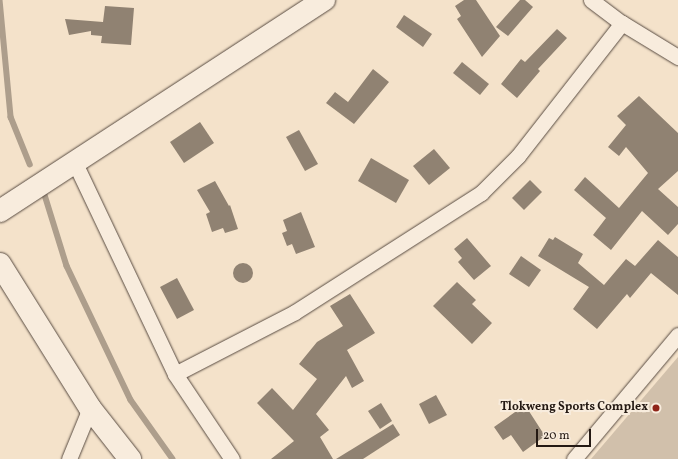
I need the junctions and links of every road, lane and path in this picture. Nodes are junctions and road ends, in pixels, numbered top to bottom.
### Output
1 (324, 0) edge
2 (591, 0) edge
3 (622, 23) junction
4 (678, 57) edge
5 (74, 162) junction
6 (0, 212) edge
7 (0, 264) edge
8 (678, 335) edge
9 (175, 374) junction
10 (90, 408) junction
11 (69, 459) edge
12 (130, 459) edge
13 (232, 459) edge
14 (574, 459) edge

1 - 5 street
2 - 3 street
3 - 4 street
3 - 9 street
5 - 6 street
5 - 9 street
7 - 10 street
8 - 14 street
9 - 13 street
10 - 11 street
10 - 12 street

